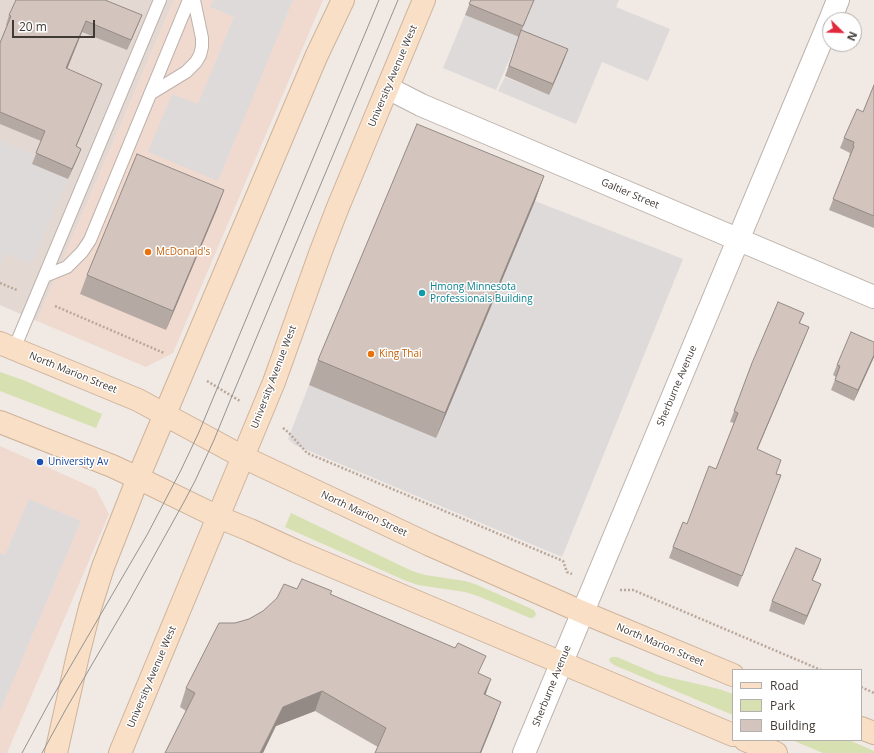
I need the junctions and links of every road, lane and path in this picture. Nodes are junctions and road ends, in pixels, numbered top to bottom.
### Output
1 (160, 0) edge
2 (189, 0) edge
3 (194, 0) edge
4 (343, 0) edge
5 (424, 0) edge
6 (838, 0) edge
7 (833, 12) edge
8 (822, 39) edge
9 (388, 88) junction
10 (150, 94) junction
11 (738, 240) junction
12 (45, 276) junction
13 (0, 283) edge
14 (874, 297) edge
15 (36, 298) junction
16 (7, 346) edge
17 (184, 369) junction
18 (261, 413) junction
19 (165, 414) junction
20 (0, 422) edge
21 (243, 457) junction
22 (138, 478) junction
23 (218, 517) junction
24 (595, 582) junction
25 (582, 612) junction
26 (562, 663) junction
27 (819, 669) edge
28 (732, 675) edge
29 (862, 687) edge
30 (874, 693) edge
31 (862, 728) edge
32 (874, 733) edge
33 (732, 735) edge
34 (747, 741) edge
35 (56, 753) edge
36 (120, 753) edge
37 (524, 753) edge
38 (776, 753) edge

1 - 12 lane
2 - 10 lane
3 - 10 lane
4 - 17 main road
5 - 9 main road, University Avenue West
6 - 7 street, Sherburne Avenue
8 - 11 street, Sherburne Avenue
9 - 11 street, Galtier Street
9 - 18 main road, University Avenue West
10 - 12 lane
11 - 14 street, Galtier Street
11 - 24 street, Sherburne Avenue
12 - 15 lane
13 - 15 path
15 - 16 lane
15 - 17 path
16 - 19 main road, North Marion Street
17 - 18 path
17 - 19 main road
18 - 21 main road, University Avenue West
18 - 24 path
19 - 21 main road, North Marion Street
19 - 22 main road
20 - 22 main road
21 - 23 main road, University Avenue West
21 - 25 main road, North Marion Street
22 - 23 main road
22 - 35 main road
23 - 26 main road
23 - 36 main road, University Avenue West
24 - 25 street, Sherburne Avenue
24 - 27 path
25 - 26 street, Sherburne Avenue
25 - 28 main road, North Marion Street
26 - 33 main road
26 - 37 street, Sherburne Avenue
29 - 30 path
31 - 32 main road
34 - 38 main road

